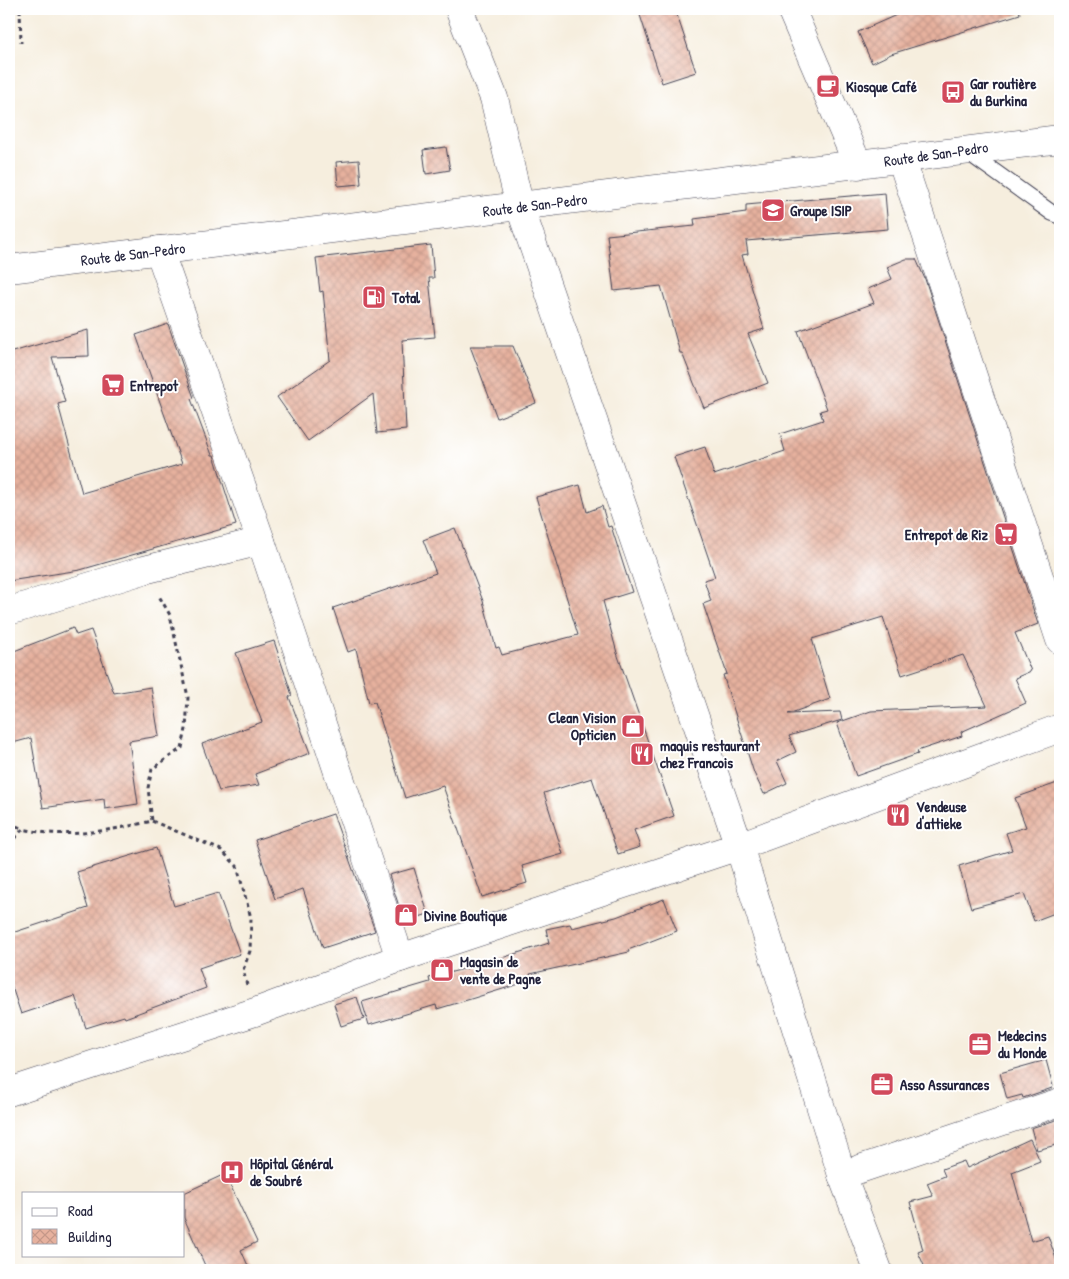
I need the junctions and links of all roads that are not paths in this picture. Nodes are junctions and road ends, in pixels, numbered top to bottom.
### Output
1 (460, 9) edge
2 (791, 9) edge
3 (1060, 139) edge
4 (965, 150) junction
5 (901, 158) junction
6 (858, 165) junction
7 (520, 207) junction
8 (1060, 216) edge
9 (158, 250) junction
10 (9, 269) edge
11 (261, 541) junction
12 (9, 610) edge
13 (1060, 640) edge
14 (1060, 728) edge
15 (739, 846) junction
16 (400, 958) junction
17 (9, 1092) edge
18 (1060, 1102) edge
19 (842, 1175) junction
20 (878, 1270) edge

1 - 7 street
2 - 6 street
3 - 4 street, Route de San-Pedro
4 - 5 street, Route de San-Pedro
4 - 8 lane
5 - 6 street, Route de San-Pedro
5 - 13 street
6 - 7 street, Route de San-Pedro
7 - 9 street, Route de San-Pedro
7 - 15 street
9 - 10 street, Route de San-Pedro
9 - 11 street
11 - 12 street
11 - 16 street
14 - 15 street
15 - 16 street
15 - 19 street
16 - 17 street
18 - 19 street
19 - 20 street

